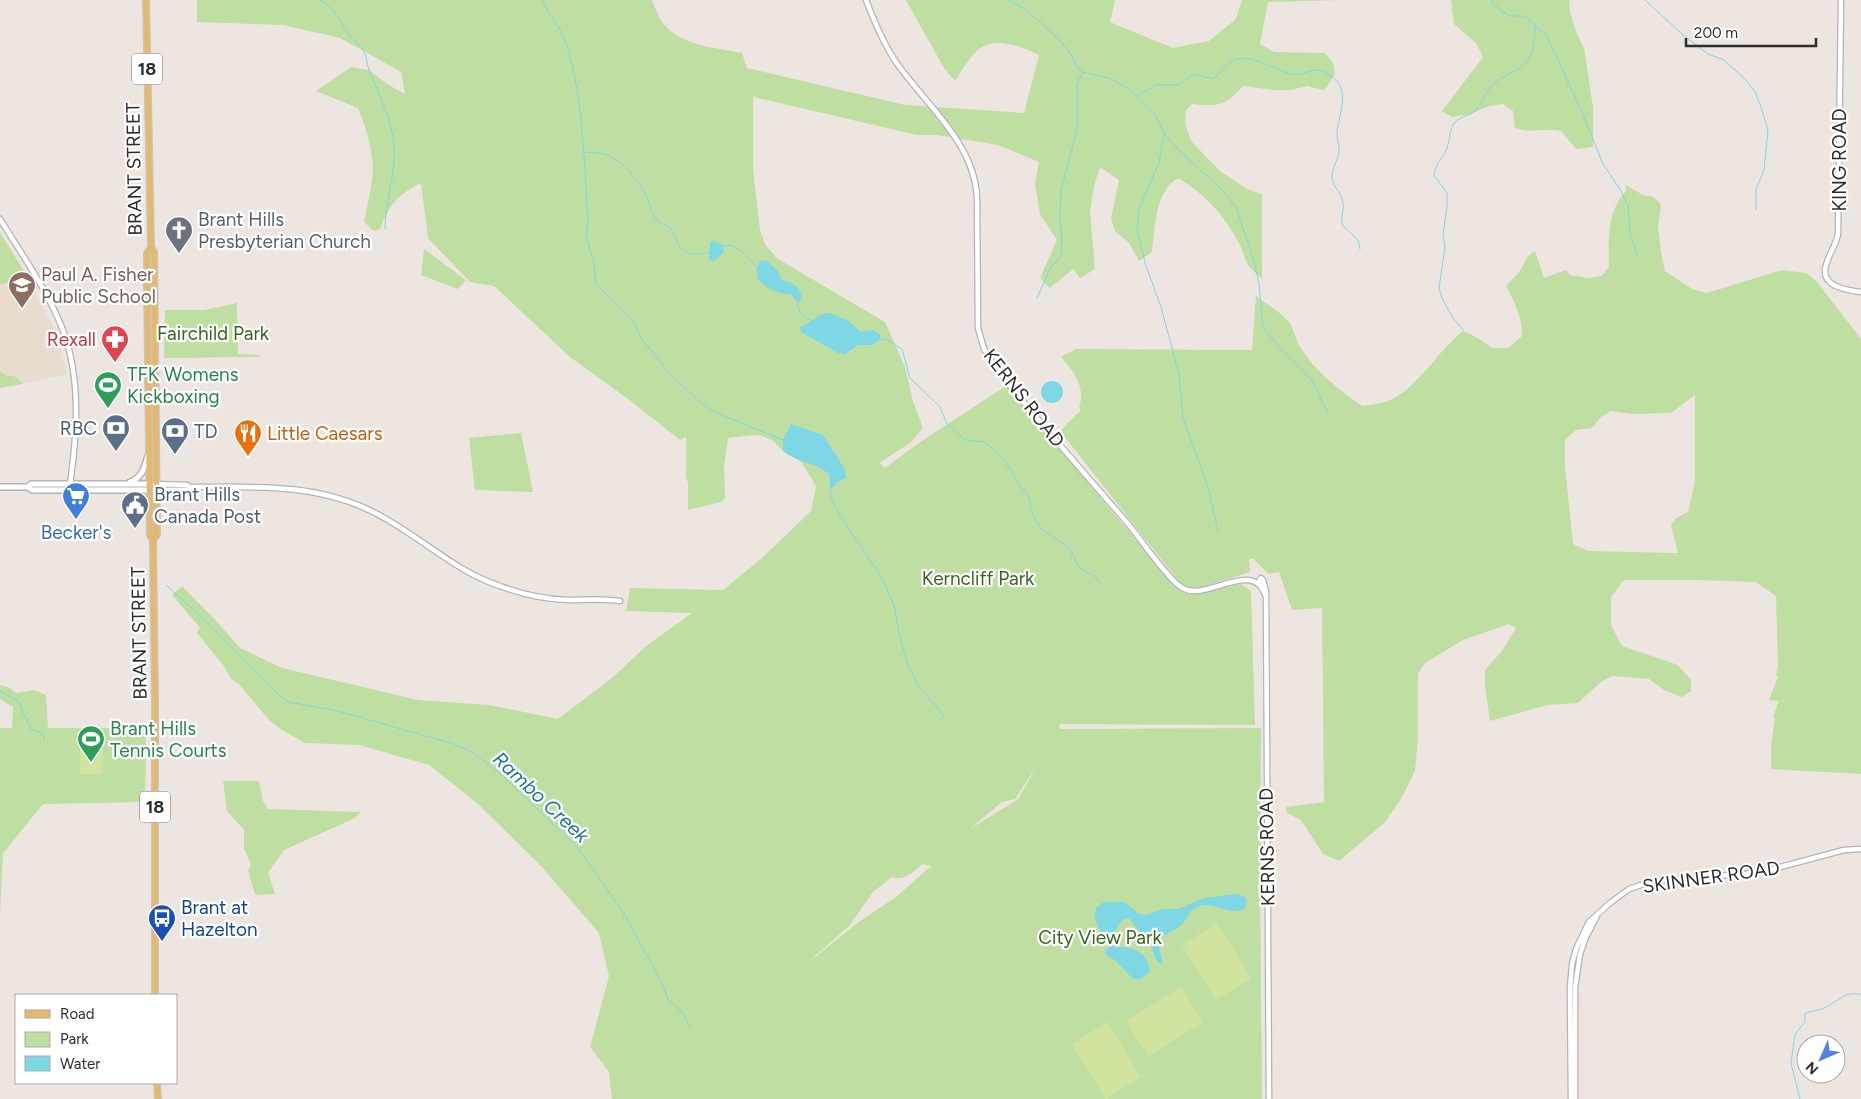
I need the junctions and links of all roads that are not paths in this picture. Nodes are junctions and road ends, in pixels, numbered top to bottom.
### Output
1 (146, 0) edge
2 (866, 0) edge
3 (1841, 0) edge
4 (0, 219) edge
5 (151, 247) junction
6 (1861, 292) edge
7 (149, 454) junction
8 (124, 483) junction
9 (70, 485) junction
10 (0, 487) edge
11 (28, 487) junction
12 (153, 487) junction
13 (620, 601) dead end
14 (1861, 849) edge
15 (155, 994) edge
16 (157, 1084) edge
17 (158, 1099) edge
18 (1270, 1099) edge
19 (1573, 1099) edge

1 - 5 main road, BRANT STREET / 18
2 - 18 street, KERNS ROAD
3 - 6 street, KING ROAD
4 - 9 street
5 - 7 main road, BRANT STREET / 18
5 - 12 main road, BRANT STREET / 18
7 - 8 main road
7 - 12 main road, BRANT STREET / 18
8 - 9 main road
8 - 12 main road
9 - 11 main road
10 - 11 main road
11 - 12 main road
12 - 13 street
12 - 15 main road, BRANT STREET / 18
14 - 19 street, SKINNER ROAD
16 - 17 main road

